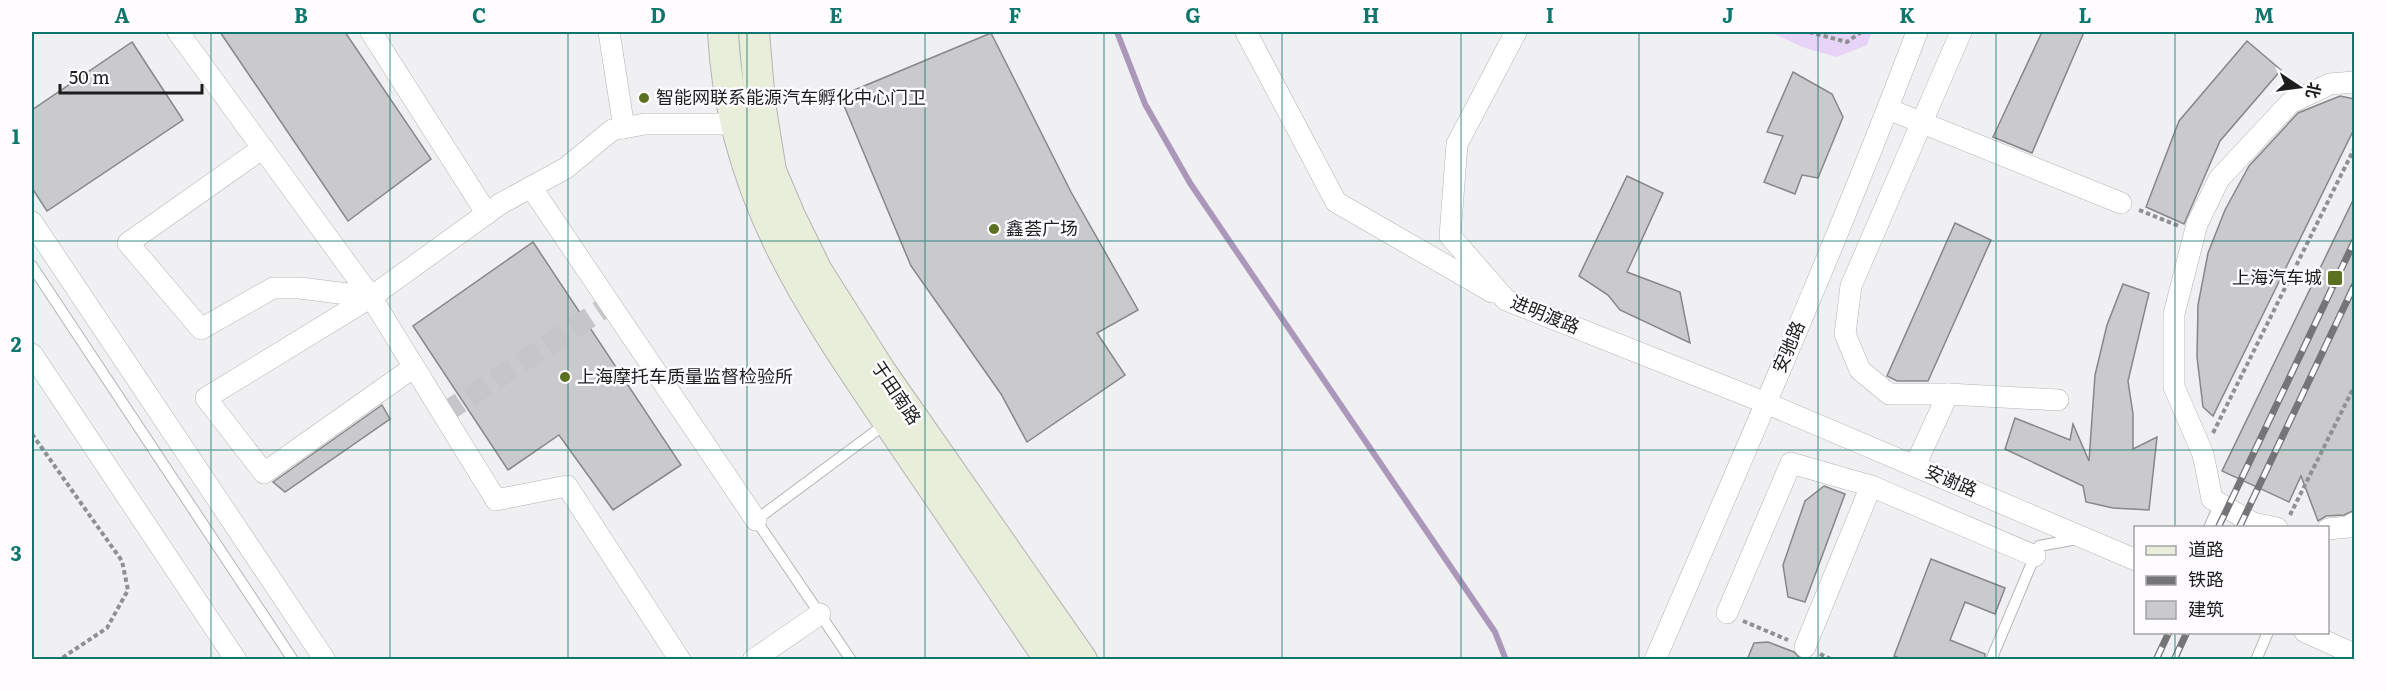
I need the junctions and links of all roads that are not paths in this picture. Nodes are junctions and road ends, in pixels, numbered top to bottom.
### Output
1 (178, 32) edge
2 (371, 32) edge
3 (609, 32) edge
4 (723, 32) edge
5 (754, 32) edge
6 (1246, 32) edge
7 (1516, 32) edge
8 (1917, 32) edge
9 (1961, 32) edge
10 (2355, 82) edge
11 (1888, 109) junction
12 (1920, 122) junction
13 (735, 124) junction
14 (624, 128) junction
15 (263, 148) junction
16 (531, 188) junction
17 (2121, 203) road end
18 (487, 213) junction
19 (32, 222) edge
20 (32, 266) edge
21 (370, 297) junction
22 (1506, 300) junction
23 (32, 354) edge
24 (414, 367) junction
25 (1948, 394) junction
26 (2058, 400) dead end
27 (1766, 403) junction
28 (888, 422) junction
29 (1915, 466) junction
30 (1871, 486) junction
31 (954, 498) junction
32 (2220, 503) junction
33 (756, 519) junction
34 (2283, 523) edge
35 (2355, 523) edge
36 (2251, 525) edge
37 (2210, 526) edge
38 (2329, 529) edge
39 (2083, 538) junction
40 (2034, 556) junction
41 (2134, 559) edge
42 (820, 614) junction
43 (1727, 614) road end
44 (2268, 634) edge
45 (2307, 634) edge
46 (1805, 647) road end
47 (2355, 654) edge
48 (236, 660) edge
49 (293, 660) edge
50 (325, 660) edge
51 (680, 660) edge
52 (753, 660) edge
53 (851, 660) edge
54 (1050, 660) edge
55 (1082, 660) edge
56 (1655, 660) edge
57 (1991, 660) edge
58 (2256, 660) edge

1 - 15 street
2 - 18 street
3 - 14 street
4 - 13 street, 于田南路
5 - 31 street, 于田南路
6 - 22 street
7 - 22 street, 进明渡路
8 - 11 street, 安驰路
9 - 12 street
10 - 32 street
11 - 12 street
11 - 27 street, 安驰路
12 - 17 street
12 - 25 street
13 - 14 street
13 - 28 street, 于田南路
14 - 16 street
15 - 21 street
15 - 21 street
16 - 18 street
16 - 33 street
18 - 21 street
19 - 50 street
20 - 49 lane
21 - 24 street
21 - 24 street
22 - 27 street, 进明渡路
23 - 48 street
24 - 51 street
25 - 26 street
25 - 29 street
27 - 29 street, 安谢路
27 - 56 street, 安驰路
28 - 31 street, 于田南路
28 - 33 lane
29 - 39 street, 安谢路
30 - 40 street
30 - 43 street
30 - 46 street
31 - 54 street, 于田南路
31 - 55 street, 于田南路
32 - 36 street
32 - 37 lane
33 - 42 lane
34 - 36 street
35 - 38 street
39 - 40 lane
39 - 41 street, 安谢路
40 - 57 lane
42 - 52 street
42 - 53 lane
44 - 58 lane
45 - 47 street

